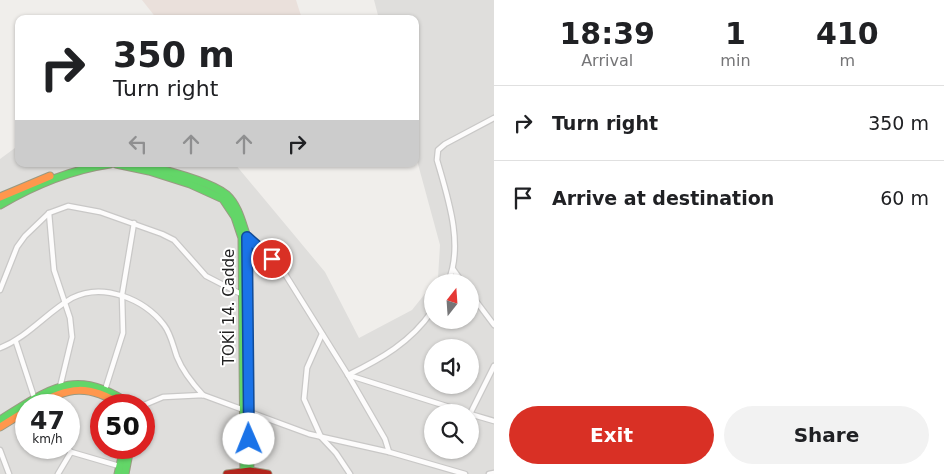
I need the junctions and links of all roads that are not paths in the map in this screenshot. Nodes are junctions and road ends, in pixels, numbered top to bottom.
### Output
1 (494, 118) edge
2 (77, 167) edge
3 (88, 167) edge
4 (130, 167) edge
5 (149, 167) edge
6 (38, 183) junction
7 (0, 197) edge
8 (0, 205) edge
9 (49, 214) junction
10 (134, 223) junction
11 (247, 237) junction
12 (453, 269) junction
13 (451, 274) edge
14 (456, 274) edge
15 (0, 290) edge
16 (122, 295) junction
17 (243, 295) junction
18 (66, 302) junction
19 (479, 305) edge
20 (424, 323) edge
21 (494, 325) edge
22 (322, 334) junction
23 (16, 342) junction
24 (0, 348) edge
25 (494, 366) edge
26 (348, 375) junction
27 (60, 387) junction
28 (104, 393) junction
29 (34, 394) edge
30 (50, 394) edge
31 (57, 394) edge
32 (108, 394) edge
33 (203, 394) junction
34 (155, 400) edge
35 (440, 404) edge
36 (475, 404) edge
37 (246, 410) junction
38 (15, 413) edge
39 (479, 417) edge
40 (15, 418) edge
41 (0, 420) edge
42 (494, 422) edge
43 (0, 427) edge
44 (321, 437) junction
45 (0, 450) edge
46 (390, 452) junction
47 (80, 454) edge
48 (65, 459) edge
49 (128, 459) edge
50 (118, 470) edge
51 (243, 473) edge
52 (494, 473) edge
53 (9, 474) edge
54 (58, 474) edge
55 (125, 474) edge
56 (227, 474) edge
57 (268, 474) edge
58 (350, 474) edge
59 (465, 474) edge
60 (489, 474) edge

1 - 12 street
2 - 6 main road
3 - 6 main road
4 - 17 main road, TOKİ 14. Cadde
5 - 11 main road, TOKİ 14. Cadde
6 - 7 main road
6 - 8 main road
9 - 10 street
9 - 15 street
9 - 18 street
10 - 16 street
10 - 17 street
11 - 22 street
11 - 37 main road, TOKİ 14. Cadde
12 - 13 street
12 - 14 street
16 - 18 street
16 - 28 street
16 - 33 street
17 - 37 main road, TOKİ 14. Cadde
18 - 23 street
18 - 27 street
19 - 21 street
20 - 26 street
22 - 26 street
22 - 44 street
23 - 24 street
23 - 29 street
25 - 36 street
26 - 35 street
26 - 46 street
27 - 28 main road
27 - 30 main road
28 - 31 main road
28 - 32 main road
33 - 34 street
33 - 37 street
37 - 44 street
37 - 51 main road, TOKİ 14. Cadde
38 - 41 main road
39 - 42 street
40 - 43 main road
44 - 46 street
44 - 58 street
45 - 53 street
46 - 59 street
47 - 50 street
48 - 54 street
49 - 55 main road
51 - 56 main road
51 - 57 main road
52 - 60 street

